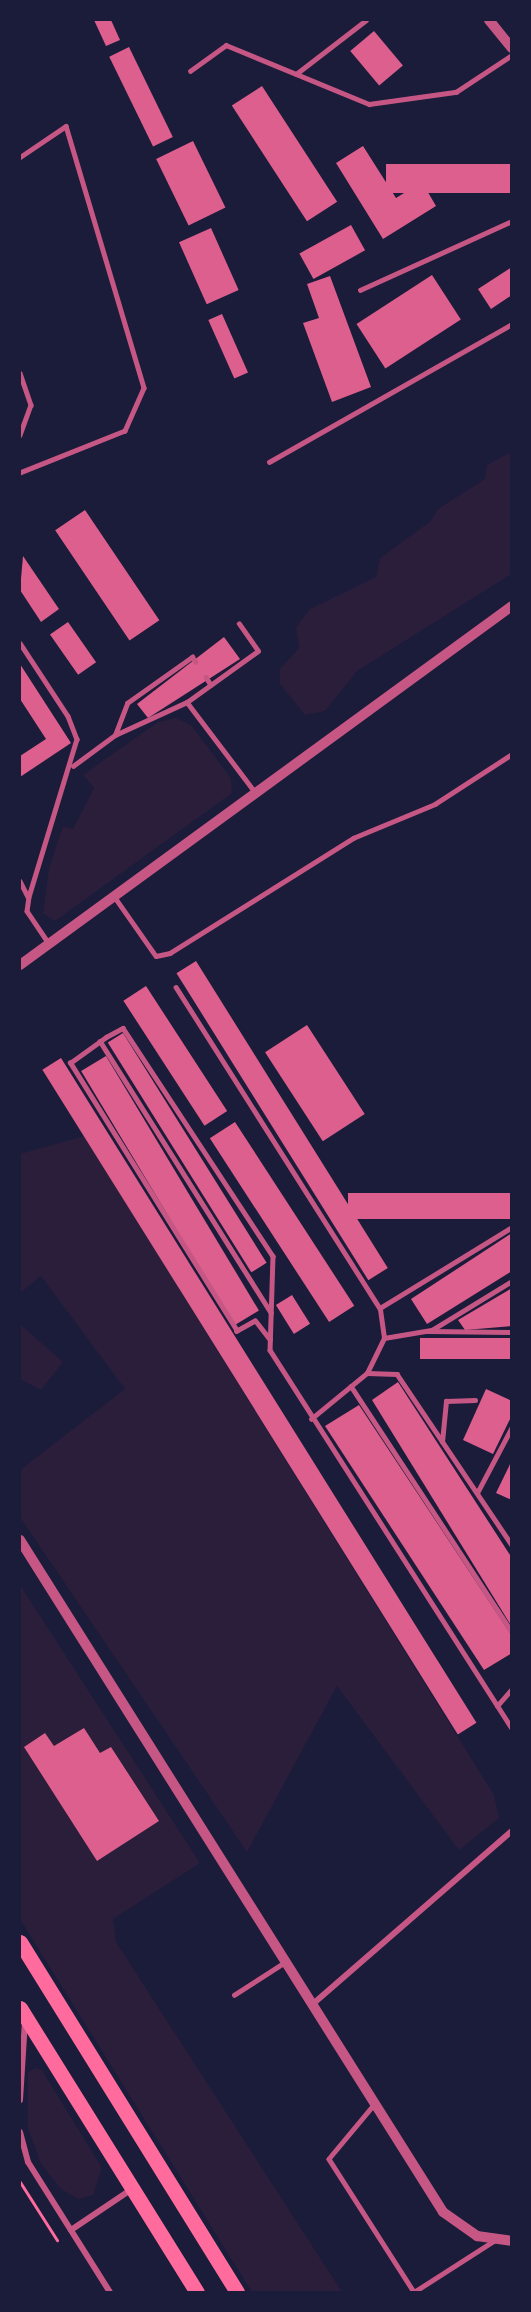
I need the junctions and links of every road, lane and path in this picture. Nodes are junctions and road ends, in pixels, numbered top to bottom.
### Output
1 (366, 20) edge
2 (489, 20) edge
3 (512, 48) edge
4 (512, 55) edge
5 (190, 71) dead end
6 (296, 74) junction
7 (20, 157) edge
8 (512, 221) edge
9 (360, 290) dead end
10 (512, 324) edge
11 (20, 373) edge
12 (20, 435) edge
13 (269, 462) dead end
14 (20, 474) edge
15 (512, 606) edge
16 (239, 624) dead end
17 (20, 643) edge
18 (196, 662) dead end
19 (206, 677) dead end
20 (211, 685) junction
21 (187, 702) junction
22 (115, 735) junction
23 (512, 754) edge
24 (73, 766) junction
25 (255, 792) junction
26 (20, 881) edge
27 (114, 896) junction
28 (28, 897) junction
29 (27, 911) junction
30 (20, 913) edge
31 (49, 944) junction
32 (20, 965) edge
33 (176, 987) dead end
34 (100, 1041) junction
35 (512, 1227) edge
36 (512, 1281) edge
37 (380, 1308) junction
38 (271, 1313) junction
39 (427, 1331) junction
40 (512, 1332) edge
41 (384, 1338) junction
42 (270, 1340) junction
43 (367, 1373) junction
44 (351, 1386) junction
45 (475, 1400) dead end
46 (311, 1419) junction
47 (512, 1427) edge
48 (442, 1442) junction
49 (477, 1493) junction
50 (512, 1532) edge
51 (20, 1540) edge
52 (510, 1542) edge
53 (512, 1632) edge
54 (512, 1689) edge
55 (497, 1706) junction
56 (512, 1729) edge
57 (512, 1831) edge
58 (20, 1942) edge
59 (287, 1961) junction
60 (234, 1995) dead end
61 (314, 2002) junction
62 (23, 2013) edge
63 (20, 2100) edge
64 (376, 2103) junction
65 (20, 2132) edge
66 (20, 2182) edge
67 (132, 2189) junction
68 (71, 2230) junction
69 (57, 2240) dead end
70 (495, 2240) junction
71 (512, 2241) edge
72 (110, 2292) edge
73 (197, 2292) edge
74 (237, 2292) edge

1 - 6 lane
2 - 3 street
4 - 6 lane
5 - 6 lane
7 - 14 lane
8 - 9 lane
10 - 13 lane
11 - 12 lane
15 - 25 street
16 - 20 lane
17 - 24 lane
18 - 22 lane
19 - 20 lane
20 - 21 lane
21 - 22 lane
21 - 25 lane
22 - 24 lane
23 - 27 lane
24 - 28 lane
25 - 27 street
26 - 28 lane
27 - 31 street
28 - 29 lane
29 - 30 lane
29 - 31 lane
31 - 32 street
33 - 37 lane
34 - 38 lane
34 - 38 lane
34 - 42 lane
35 - 37 lane
36 - 39 lane
37 - 41 lane
38 - 42 lane
39 - 40 lane
39 - 41 lane
41 - 43 lane
42 - 46 lane
43 - 44 lane
43 - 48 lane
44 - 46 lane
44 - 53 lane
45 - 48 lane
46 - 55 lane
47 - 49 lane
48 - 49 lane
49 - 52 lane
50 - 52 lane
51 - 59 street
54 - 55 lane
55 - 56 lane
57 - 61 street
58 - 74 main road
59 - 60 lane
59 - 61 street
61 - 64 street
62 - 63 street
62 - 67 main road
64 - 70 street
64 - 70 lane
65 - 68 street
66 - 69 path
67 - 68 street
67 - 73 main road
68 - 72 street
70 - 71 street

